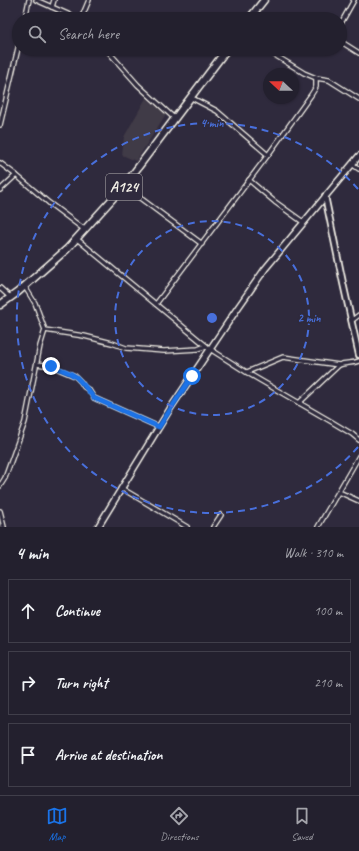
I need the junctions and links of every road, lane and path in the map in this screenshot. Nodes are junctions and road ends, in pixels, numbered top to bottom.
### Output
1 (29, 0) edge
2 (36, 0) edge
3 (54, 0) edge
4 (89, 0) edge
5 (264, 0) edge
6 (354, 0) edge
7 (359, 3) edge
8 (52, 7) junction
9 (26, 12) edge
10 (64, 12) edge
11 (83, 12) edge
12 (255, 12) edge
13 (347, 12) edge
14 (347, 45) edge
15 (359, 53) edge
16 (16, 56) edge
17 (112, 56) edge
18 (222, 56) edge
19 (276, 56) edge
20 (316, 78) junction
21 (190, 97) junction
22 (359, 99) edge
23 (174, 118) junction
24 (0, 125) edge
25 (268, 155) junction
26 (359, 156) edge
27 (0, 164) edge
28 (352, 164) junction
29 (359, 169) edge
30 (16, 175) junction
31 (249, 180) junction
32 (124, 186) junction
33 (0, 190) edge
34 (325, 196) junction
35 (303, 222) junction
36 (85, 230) junction
37 (77, 239) junction
38 (202, 244) junction
39 (25, 287) junction
40 (0, 288) edge
41 (12, 298) junction
42 (156, 304) junction
43 (0, 305) edge
44 (359, 315) edge
45 (352, 321) junction
46 (45, 330) junction
47 (208, 347) junction
48 (359, 355) edge
49 (359, 361) edge
50 (37, 364) junction
51 (339, 365) junction
52 (247, 372) junction
53 (299, 403) junction
54 (159, 427) junction
55 (359, 440) edge
56 (359, 456) edge
57 (0, 486) edge
58 (121, 488) junction
59 (339, 492) junction
60 (359, 501) edge
61 (0, 511) edge
62 (221, 515) dead end
63 (4, 527) edge
64 (98, 527) edge
65 (187, 527) edge
66 (213, 527) edge
67 (318, 527) edge

1 - 9 street
2 - 8 street
3 - 8 street
4 - 11 street
5 - 12 highway
6 - 7 street
6 - 13 street
8 - 10 street
14 - 15 street
16 - 24 street
17 - 23 street
18 - 21 highway, A124
19 - 20 street
20 - 22 street
20 - 25 street
21 - 23 highway, A124
21 - 25 street
23 - 32 highway, A124
25 - 31 street
26 - 28 main road
27 - 30 street
28 - 29 street
28 - 34 main road
30 - 33 street
30 - 36 street
31 - 35 street
31 - 38 street
32 - 36 highway, A124
32 - 38 street
34 - 35 main road
34 - 45 street
35 - 47 main road
36 - 37 highway, A124
37 - 39 highway, A124
37 - 42 street
38 - 42 street
39 - 41 highway, A124
39 - 46 street
40 - 41 street
41 - 43 highway, A124
42 - 47 street
44 - 45 street
45 - 48 street
46 - 47 street
46 - 50 street
47 - 52 street
47 - 54 main road
49 - 51 street
50 - 54 street
50 - 57 street
51 - 52 street
51 - 53 street
52 - 53 street
53 - 55 street
54 - 58 main road
56 - 59 street
58 - 64 main road
58 - 65 street
59 - 60 street
59 - 67 street
61 - 63 street
62 - 66 street

